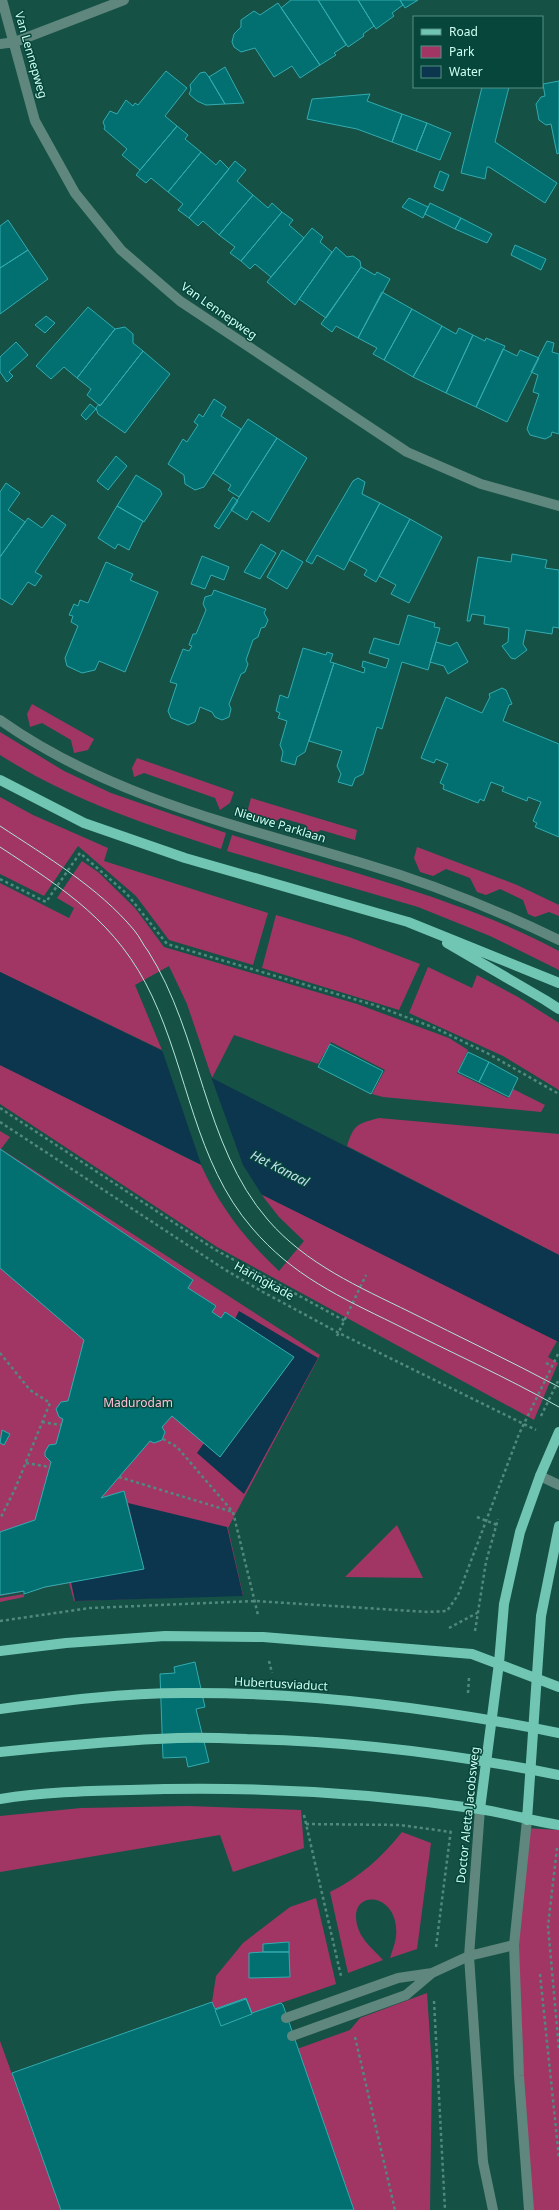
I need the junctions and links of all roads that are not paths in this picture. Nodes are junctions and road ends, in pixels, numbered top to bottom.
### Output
1 (2, 0) edge
2 (124, 0) edge
3 (15, 42) junction
4 (0, 44) edge
5 (559, 506) edge
6 (0, 720) edge
7 (0, 780) edge
8 (408, 922) junction
9 (559, 940) edge
10 (559, 983) edge
11 (559, 1010) edge
12 (559, 1432) edge
13 (540, 1476) junction
14 (559, 1485) edge
15 (559, 1526) edge
16 (0, 1651) edge
17 (499, 1662) junction
18 (537, 1678) junction
19 (559, 1687) edge
20 (0, 1709) edge
21 (559, 1732) edge
22 (0, 1752) edge
23 (559, 1776) edge
24 (0, 1799) edge
25 (480, 1809) junction
26 (527, 1820) junction
27 (559, 1825) edge
28 (514, 1944) junction
29 (469, 1956) junction
30 (432, 1973) junction
31 (286, 2018) dead end
32 (292, 2036) dead end
33 (493, 2210) edge
34 (529, 2210) edge

1 - 3 street, Van Lennepweg
2 - 3 street
3 - 4 street
3 - 5 street, Van Lennepweg
6 - 9 street, Nieuwe Parklaan
7 - 8 main road
8 - 10 main road
8 - 11 main road
12 - 13 main road, Doctor Aletta Jacobsweg
13 - 14 street
13 - 17 main road, Doctor Aletta Jacobsweg
15 - 18 main road
16 - 17 main road
17 - 18 main road
17 - 25 main road, Doctor Aletta Jacobsweg
18 - 19 main road
18 - 26 main road
20 - 21 main road, Hubertusviaduct, bridge
22 - 23 main road, bridge
24 - 25 main road
25 - 26 main road
25 - 29 street, Doctor Aletta Jacobsweg
26 - 27 main road
26 - 28 street
28 - 29 street
28 - 34 street
29 - 30 street
29 - 33 street, Doctor Aletta Jacobsweg
30 - 31 street
30 - 32 street

